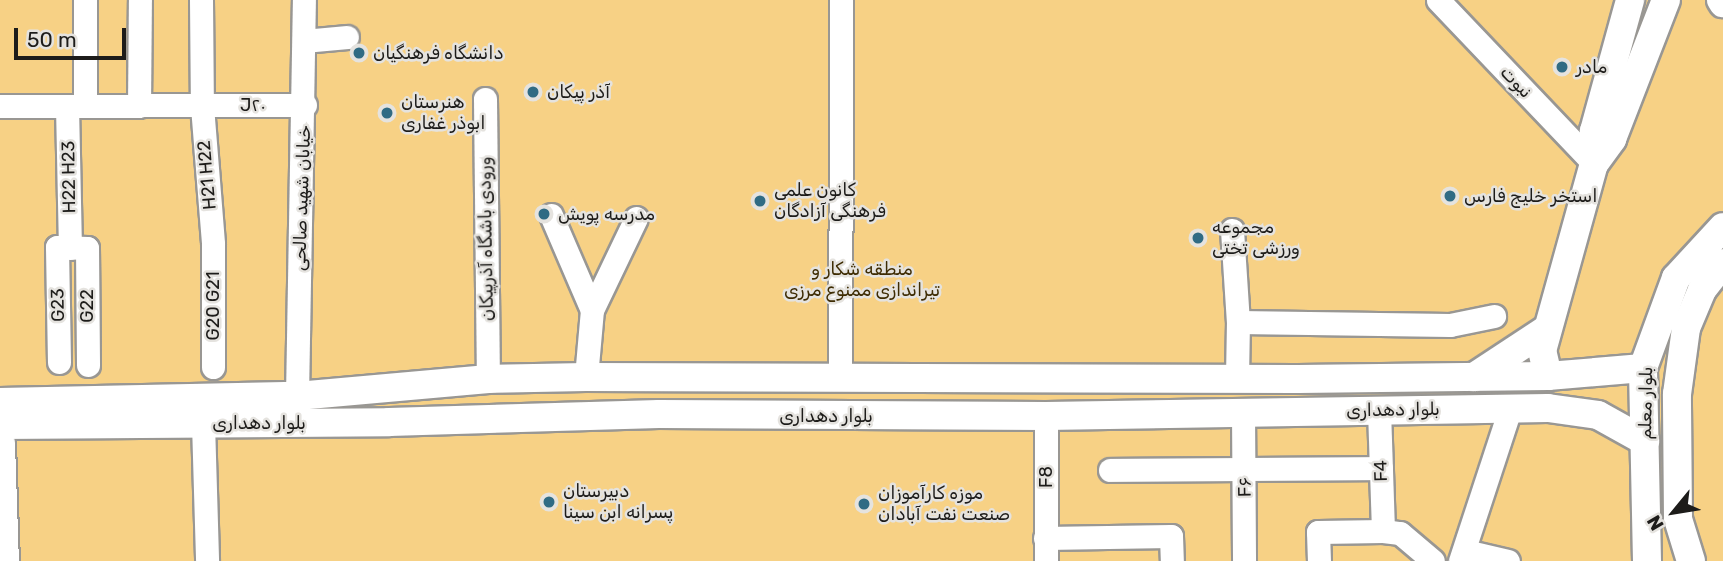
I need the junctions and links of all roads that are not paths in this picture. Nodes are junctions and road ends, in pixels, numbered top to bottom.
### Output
1 (85, 0) edge
2 (140, 0) edge
3 (201, 0) edge
4 (304, 0) edge
5 (841, 0) edge
6 (1438, 0) edge
7 (1630, 0) edge
8 (1666, 0) edge
9 (346, 37) dead end
10 (304, 41) junction
11 (485, 99) dead end
12 (305, 105) junction
13 (0, 106) edge
14 (76, 106) junction
15 (139, 106) junction
16 (202, 106) junction
17 (1594, 164) junction
18 (551, 215) dead end
19 (636, 218) dead end
20 (1723, 227) edge
21 (1232, 230) dead end
22 (213, 244) joint
23 (71, 248) junction
24 (1723, 263) edge
25 (592, 310) junction
26 (1494, 316) dead end
27 (1237, 322) junction
28 (1547, 329) junction
29 (59, 362) dead end
30 (88, 365) dead end
31 (213, 367) dead end
32 (1643, 368) junction
33 (1548, 376) junction
34 (599, 377) junction
35 (1474, 377) junction
36 (657, 378) junction
37 (488, 379) junction
38 (840, 379) junction
39 (1237, 379) junction
40 (1298, 379) junction
41 (1677, 394) junction
42 (297, 396) junction
43 (0, 402) edge
44 (1510, 409) junction
45 (1298, 411) junction
46 (1380, 411) junction
47 (1243, 412) junction
48 (659, 414) junction
49 (612, 415) junction
50 (1046, 416) junction
51 (202, 423) junction
52 (2, 434) edge
53 (1645, 441) junction
54 (1381, 468) junction
55 (1245, 469) junction
56 (1110, 470) dead end
57 (1383, 531) junction
58 (1045, 538) junction
59 (1463, 556) edge
60 (8, 561) edge
61 (207, 561) edge
62 (1045, 561) edge
63 (1172, 561) edge
64 (1244, 561) edge
65 (1318, 561) edge
66 (1433, 561) edge
67 (1508, 561) edge
68 (1647, 561) edge
69 (1691, 561) edge

1 - 14 street, H22 H23
2 - 15 street
3 - 16 street, H21 H22
4 - 10 street, خیابان شهید صالحی
5 - 38 street
6 - 17 street, نبوت
7 - 17 main road
8 - 17 main road
9 - 10 street
10 - 12 street, خیابان شهید صالحی
11 - 37 street, ورودی باشگاه آذرپیکان
12 - 16 street, J۲۰
12 - 42 street, خیابان شهید صالحی
13 - 14 street, J۲۰
14 - 15 street, J۲۰
14 - 23 street, H22 H23
15 - 16 street, J۲۰
16 - 22 street, H21 H22
17 - 28 main road
18 - 25 street
19 - 25 street
20 - 32 main road, بلوار معلم
21 - 27 street
22 - 31 street, G20 G21
23 - 29 street, G23
23 - 30 street, G22
24 - 41 main road, بلوار معلم
25 - 34 street
26 - 27 street
27 - 39 street
28 - 33 main road
28 - 35 main road
32 - 33 main road, بلوار دهداری
32 - 41 main road
32 - 53 main road, بلوار معلم
33 - 35 main road, بلوار دهداری
34 - 36 main road, بلوار دهداری
34 - 37 main road, بلوار دهداری
34 - 49 main road
35 - 40 main road, بلوار دهداری
36 - 38 main road, بلوار دهداری
36 - 48 main road
37 - 42 main road, بلوار دهداری
38 - 39 main road, بلوار دهداری
39 - 40 main road, بلوار دهداری
40 - 45 main road
41 - 69 main road, بلوار معلم
42 - 43 main road, بلوار دهداری
44 - 46 main road, بلوار دهداری
44 - 53 main road, بلوار دهداری
44 - 59 street
45 - 46 main road, بلوار دهداری
45 - 47 main road, بلوار دهداری
46 - 54 street, F4
47 - 50 main road, بلوار دهداری
47 - 55 street, F۶
48 - 49 main road, بلوار دهداری
48 - 50 main road, بلوار دهداری
49 - 51 main road, بلوار دهداری
50 - 58 street, F8
51 - 52 main road, بلوار دهداری
51 - 61 street
52 - 60 street
53 - 68 main road, بلوار معلم
54 - 55 street
54 - 57 street, F4
55 - 56 street
55 - 64 street, F۶
57 - 65 street
57 - 66 street
58 - 62 street, F8
58 - 63 street
59 - 67 street

